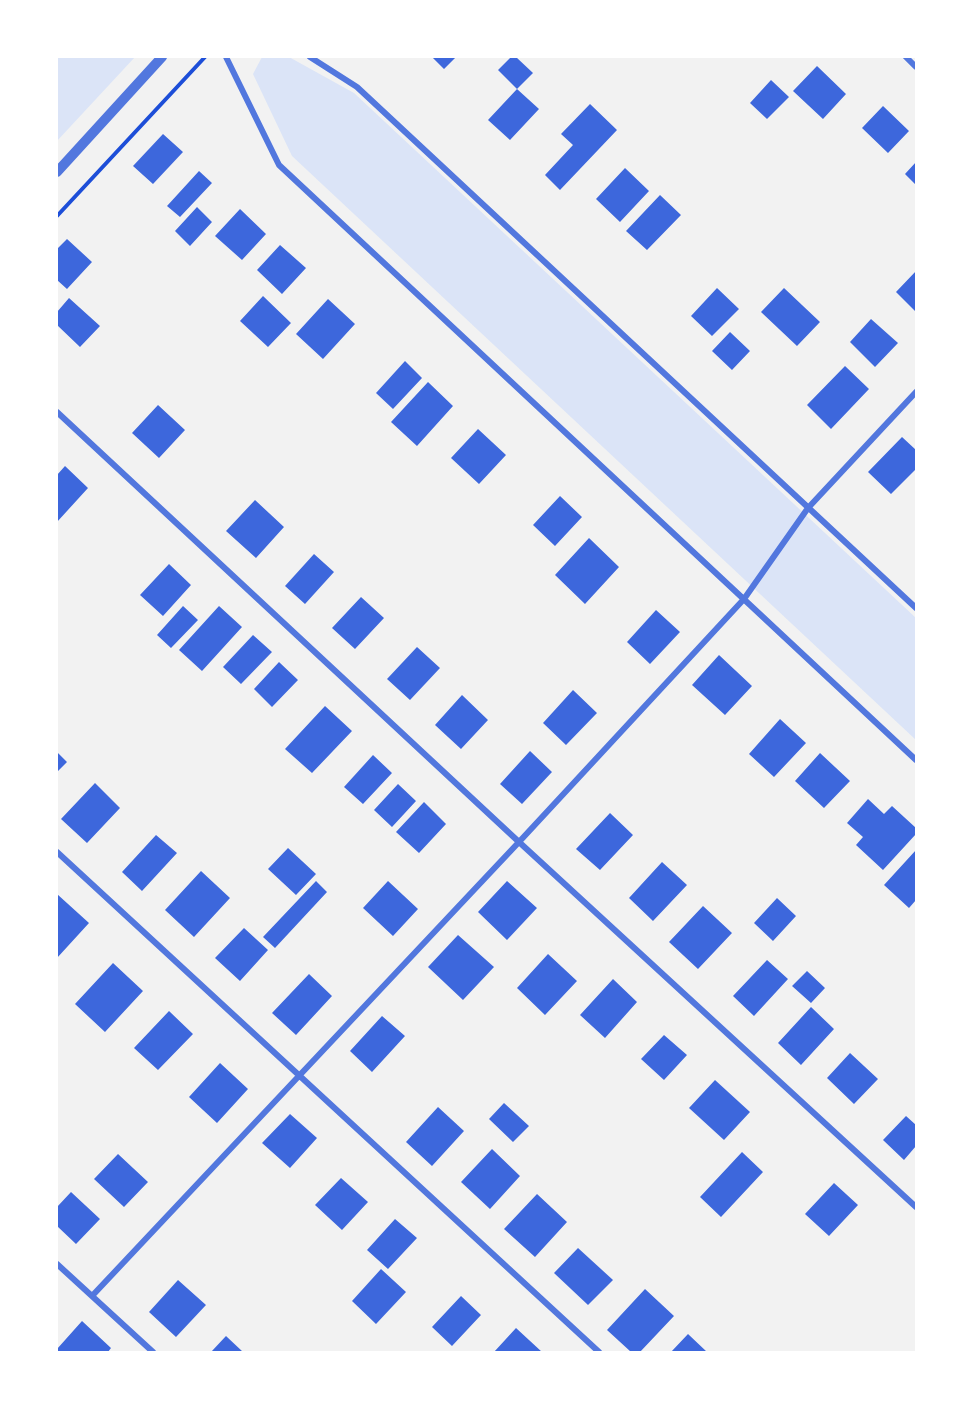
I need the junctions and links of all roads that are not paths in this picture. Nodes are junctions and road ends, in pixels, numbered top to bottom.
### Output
1 (162, 57) edge
2 (226, 57) edge
3 (310, 57) edge
4 (906, 57) edge
5 (916, 67) edge
6 (57, 172) edge
7 (916, 392) edge
8 (57, 412) edge
9 (808, 508) junction
10 (744, 599) junction
11 (916, 608) edge
12 (916, 760) edge
13 (519, 842) junction
14 (57, 852) edge
15 (299, 1075) junction
16 (916, 1207) edge
17 (57, 1264) edge
18 (92, 1296) junction
19 (153, 1352) edge
20 (599, 1352) edge

1 - 6 street
2 - 10 street
3 - 9 street
4 - 5 street
7 - 9 street
8 - 13 street
9 - 10 street
9 - 11 street
10 - 12 street
10 - 13 street
13 - 15 street
13 - 16 street
14 - 15 street
15 - 18 street
15 - 20 street
17 - 18 street
18 - 19 street

